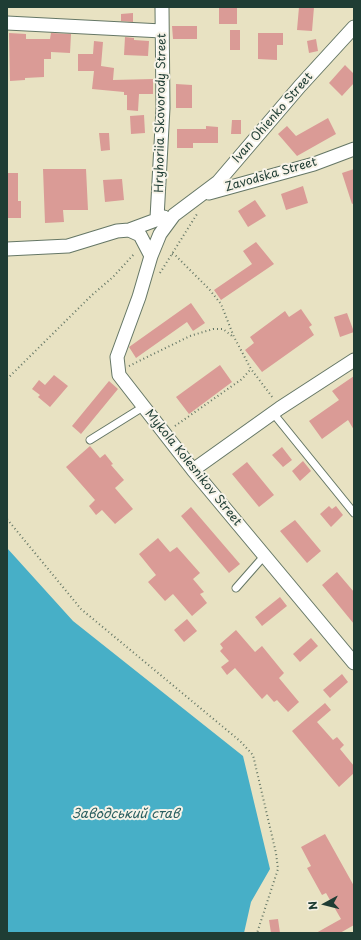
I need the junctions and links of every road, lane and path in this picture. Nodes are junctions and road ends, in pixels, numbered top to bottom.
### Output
1 (162, 7) edge
2 (7, 23) edge
3 (354, 26) edge
4 (162, 31) junction
5 (354, 149) edge
6 (193, 208) junction
7 (174, 215) junction
8 (157, 218) junction
9 (129, 230) junction
10 (7, 248) edge
11 (148, 249) junction
12 (172, 254) junction
13 (156, 278) dead end
14 (234, 337) junction
15 (354, 360) edge
16 (252, 370) junction
17 (119, 375) junction
18 (7, 379) edge
19 (143, 407) junction
20 (277, 410) junction
21 (164, 434) junction
22 (90, 440) dead end
23 (193, 470) junction
24 (354, 513) edge
25 (7, 519) edge
26 (265, 555) junction
27 (236, 588) dead end
28 (354, 663) edge
29 (257, 933) edge

1 - 4 street, Hryhoriia Skovorody Street
2 - 4 street
3 - 6 street, Ivan Ohienko Street
4 - 8 street, Hryhoriia Skovorody Street
5 - 6 street, Zavodska Street
6 - 7 street
6 - 12 path
7 - 8 street
7 - 11 street
8 - 9 street
9 - 10 street
9 - 11 street
11 - 17 street
11 - 18 path
12 - 13 path
12 - 14 path
14 - 16 path
14 - 17 path
15 - 20 street
16 - 20 path
16 - 21 path
17 - 19 street, Mykola Kolesnikov Street
19 - 21 street, Mykola Kolesnikov Street
19 - 22 lane
20 - 23 street
20 - 24 lane
21 - 23 street, Mykola Kolesnikov Street
23 - 26 street, Mykola Kolesnikov Street
25 - 29 path
26 - 27 lane
26 - 28 street, Mykola Kolesnikov Street

